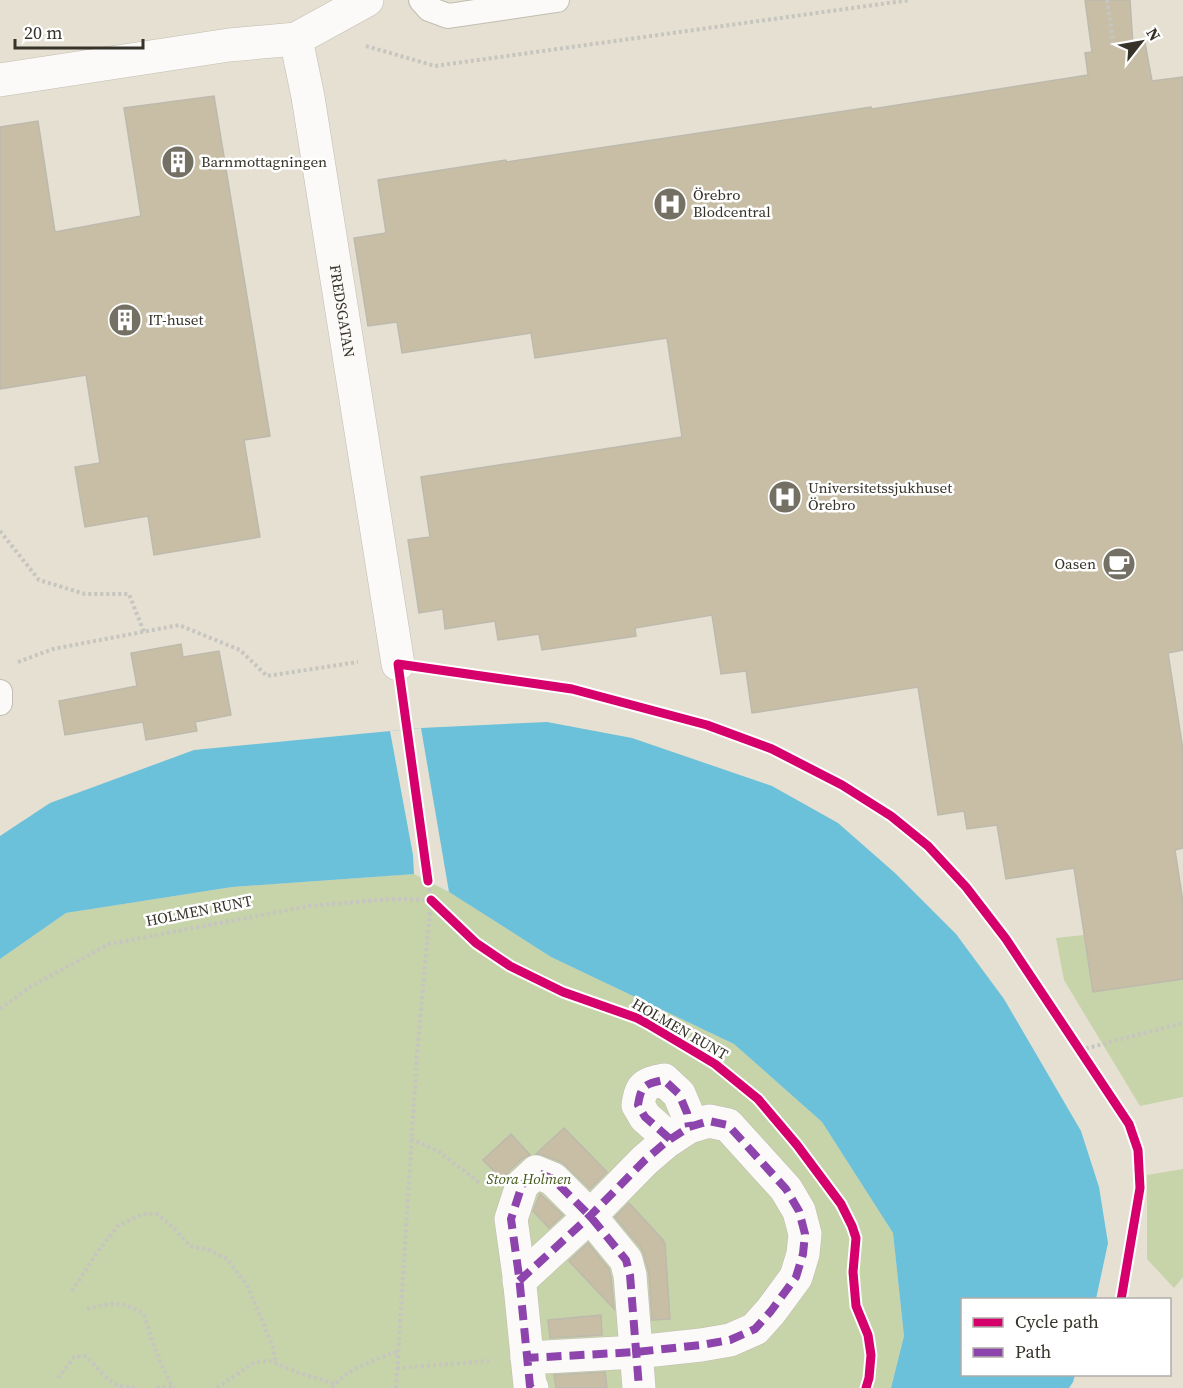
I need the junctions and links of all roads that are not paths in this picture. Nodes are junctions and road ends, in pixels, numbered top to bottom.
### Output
1 (367, 0) edge
2 (421, 0) edge
3 (557, 0) edge
4 (296, 39) junction
5 (0, 80) edge
6 (398, 664) road end
7 (0, 692) edge
8 (0, 703) edge
9 (590, 1216) junction
10 (519, 1281) junction
11 (636, 1352) junction
12 (530, 1373) edge
13 (639, 1388) edge

1 - 4 street
2 - 3 lane
4 - 5 street
4 - 6 street, FREDSGATAN
7 - 8 lane
9 - 10 street
9 - 10 street
9 - 11 street
9 - 11 street
10 - 12 street
11 - 12 street
11 - 13 street

